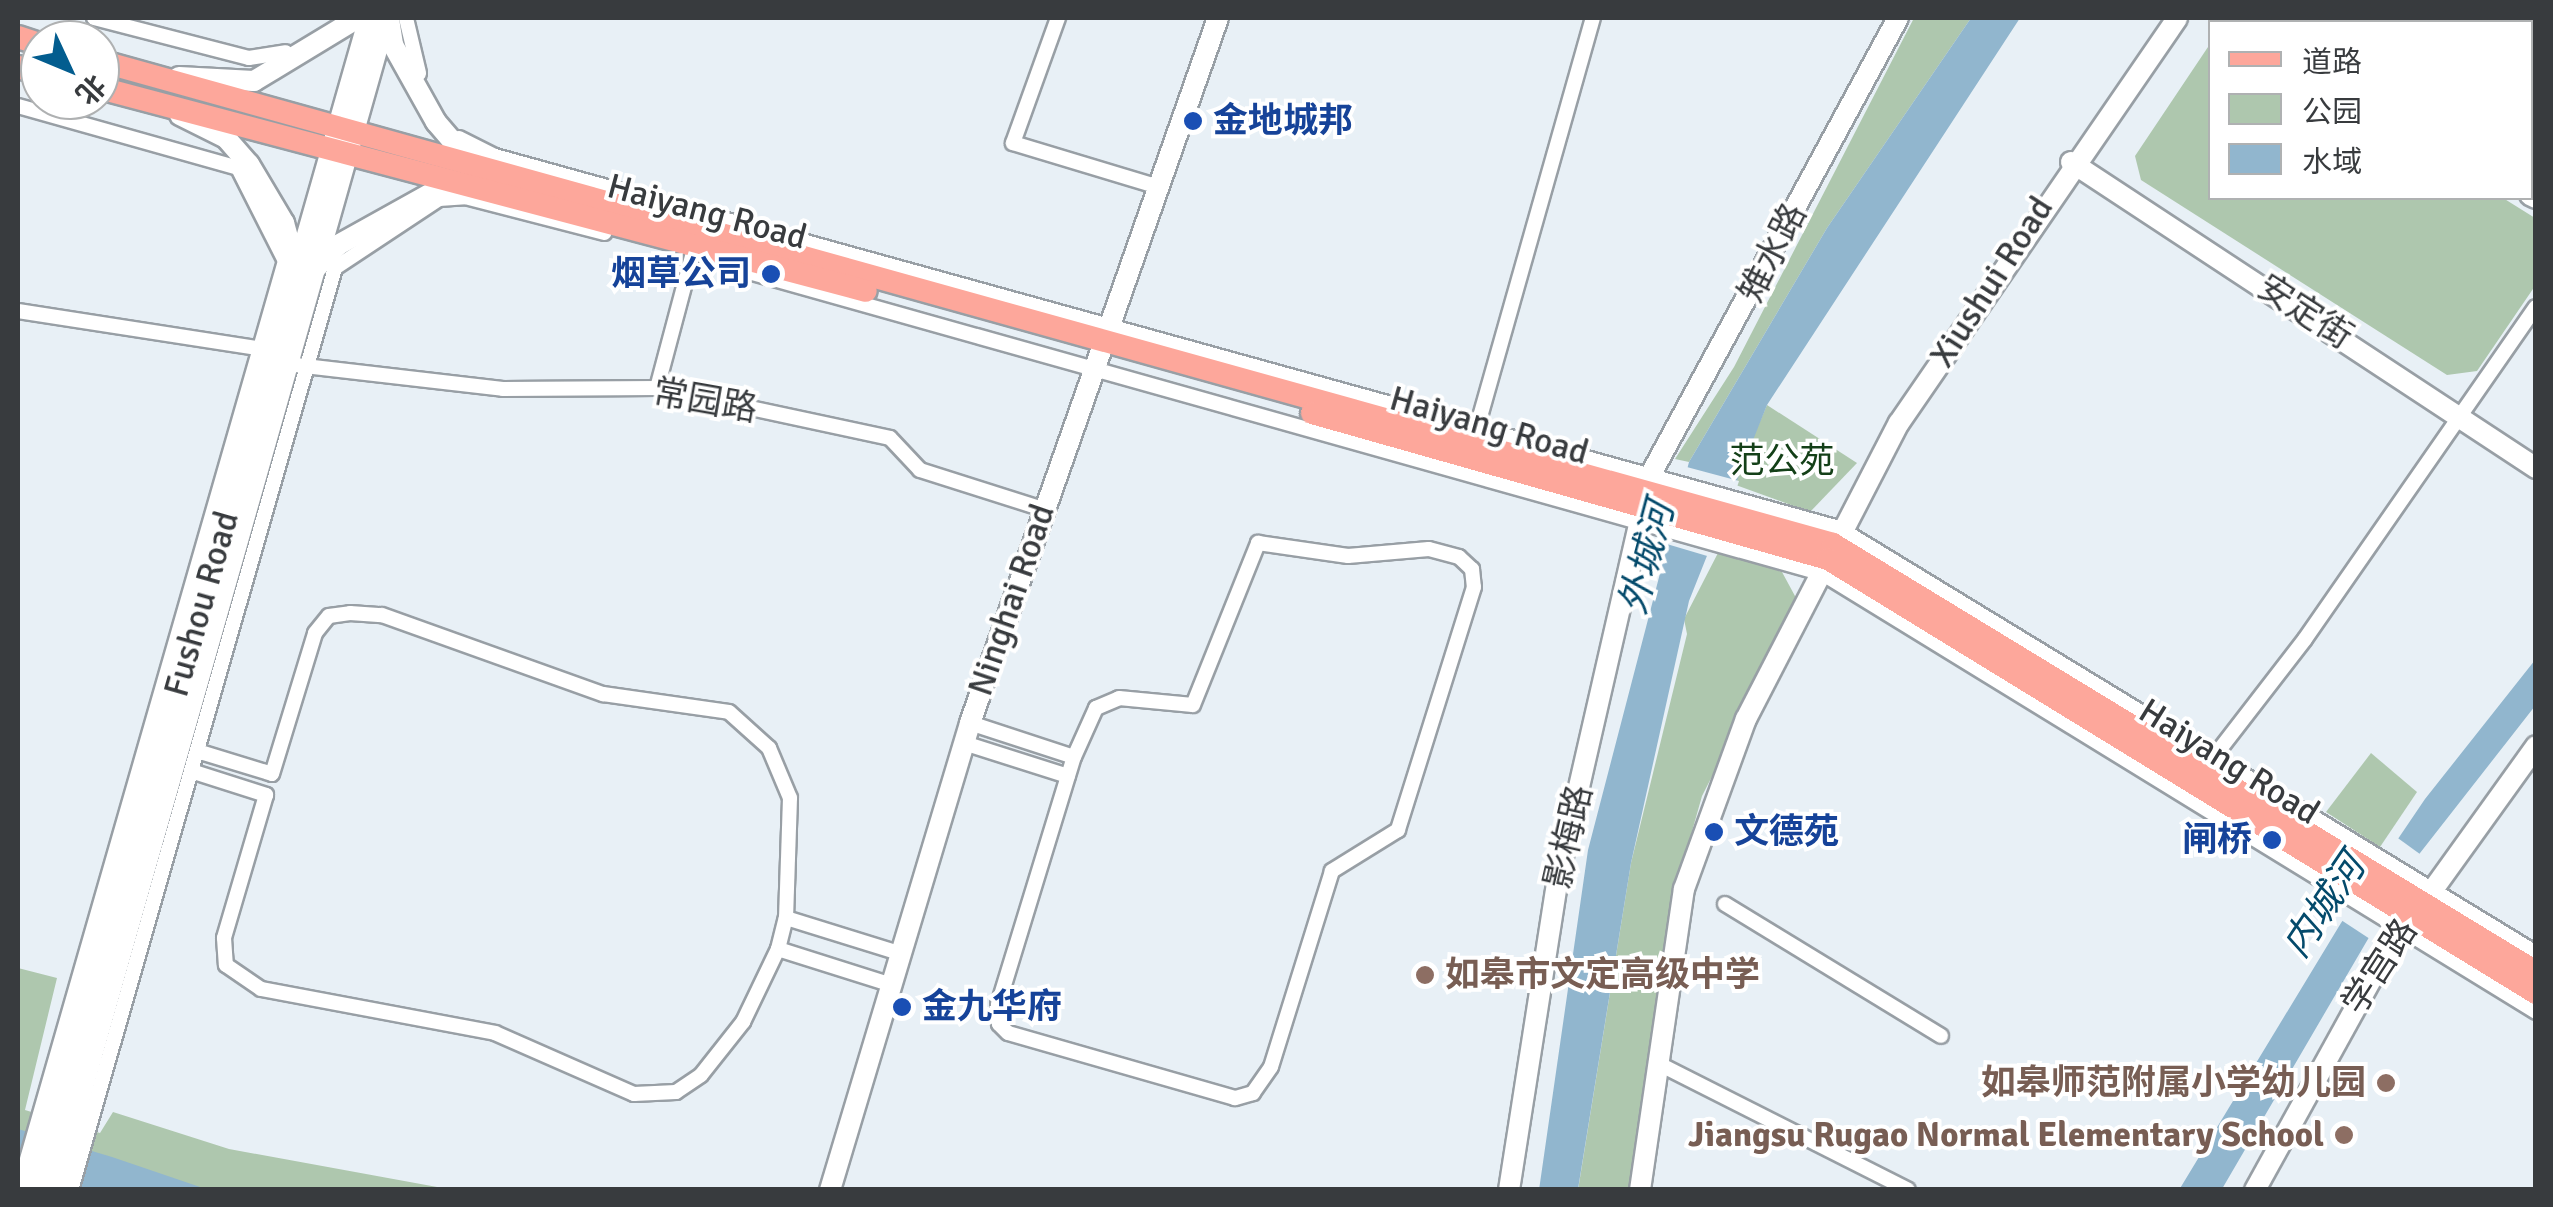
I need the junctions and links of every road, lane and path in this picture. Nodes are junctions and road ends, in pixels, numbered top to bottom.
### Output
1 (94, 18) edge
2 (342, 18) edge
3 (358, 18) edge
4 (369, 18) edge
5 (387, 18) edge
6 (406, 18) edge
7 (1058, 18) edge
8 (1218, 18) edge
9 (1593, 18) edge
10 (1898, 18) edge
11 (2177, 18) edge
12 (120, 67) edge
13 (152, 76) junction
14 (120, 93) edge
15 (151, 101) junction
16 (18, 106) edge
17 (342, 140) junction
18 (2071, 162) junction
19 (472, 175) junction
20 (1155, 186) junction
21 (692, 256) junction
22 (304, 268) junction
23 (2536, 307) edge
24 (18, 311) edge
25 (1098, 345) junction
26 (280, 357) junction
27 (657, 388) junction
28 (2461, 412) junction
29 (1472, 448) junction
30 (2536, 468) edge
31 (1652, 499) junction
32 (1043, 509) junction
33 (1735, 523) junction
34 (1831, 551) junction
35 (968, 733) junction
36 (2536, 746) edge
37 (197, 751) junction
38 (1074, 757) junction
39 (191, 771) junction
40 (272, 774) junction
41 (2197, 774) junction
42 (1068, 776) junction
43 (266, 795) junction
44 (2359, 873) junction
45 (2407, 903) junction
46 (1725, 904) dead end
47 (786, 918) junction
48 (778, 949) junction
49 (2536, 952) edge
50 (902, 954) junction
51 (2536, 972) edge
52 (892, 985) junction
53 (2536, 993) edge
54 (2536, 1012) edge
55 (1941, 1036) dead end
56 (1657, 1064) junction
57 (65, 1088) junction
58 (18, 1190) edge
59 (34, 1190) edge
60 (54, 1190) edge
61 (72, 1190) edge
62 (830, 1190) edge
63 (1509, 1190) edge
64 (1640, 1190) edge
65 (1908, 1190) edge
66 (2255, 1190) edge

1 - 2 street
3 - 13 street
4 - 17 street, Fushou Road
5 - 17 street, Fushou Road
5 - 19 street
6 - 25 street
7 - 20 street
8 - 20 street, Ninghai Road
9 - 29 street
10 - 31 street, 雉水路
11 - 18 street, Xiushui Road
12 - 13 main road
13 - 17 main road
14 - 15 main road
15 - 17 main road
15 - 22 street
16 - 26 street
17 - 19 main road, Haiyang Road
17 - 22 street, Fushou Road
18 - 28 street, 安定街
18 - 34 street, Xiushui Road
19 - 22 street
19 - 25 main road, Haiyang Road
20 - 25 street, Ninghai Road
21 - 25 street
21 - 26 street
21 - 27 street
22 - 26 street, Fushou Road
23 - 28 street
24 - 26 street, 常园路
25 - 29 main road, Haiyang Road
25 - 32 street, Ninghai Road
26 - 27 street, 常园路
26 - 37 street
26 - 57 street, Fushou Road
27 - 32 street, 常园路
28 - 30 street, 安定街
28 - 41 street
29 - 31 main road, Haiyang Road
31 - 33 main road, Haiyang Road
31 - 33 street
31 - 63 street, 影梅路
32 - 35 street, Ninghai Road
33 - 34 main road, Haiyang Road
33 - 34 street
34 - 41 main road, Haiyang Road
34 - 41 street
34 - 56 street, Xiushui Road
35 - 38 street
35 - 42 street
35 - 50 street, Ninghai Road
36 - 45 street, 学宫路
37 - 39 street
37 - 40 street
38 - 42 street
38 - 42 street
39 - 43 street
39 - 61 street
40 - 43 street
40 - 47 street
41 - 44 main road, Haiyang Road
41 - 44 street
43 - 48 street
44 - 45 main road, Haiyang Road
44 - 45 street
45 - 49 street
45 - 51 main road, Haiyang Road
45 - 53 main road, Haiyang Road
45 - 54 street
45 - 66 street, 学宫路
46 - 55 street
47 - 48 street
47 - 50 street
48 - 52 street
50 - 52 street, Ninghai Road
52 - 62 street, Ninghai Road
56 - 64 street, Xiushui Road
56 - 65 street
57 - 58 street
57 - 59 street, Fushou Road
57 - 60 street, Fushou Road

